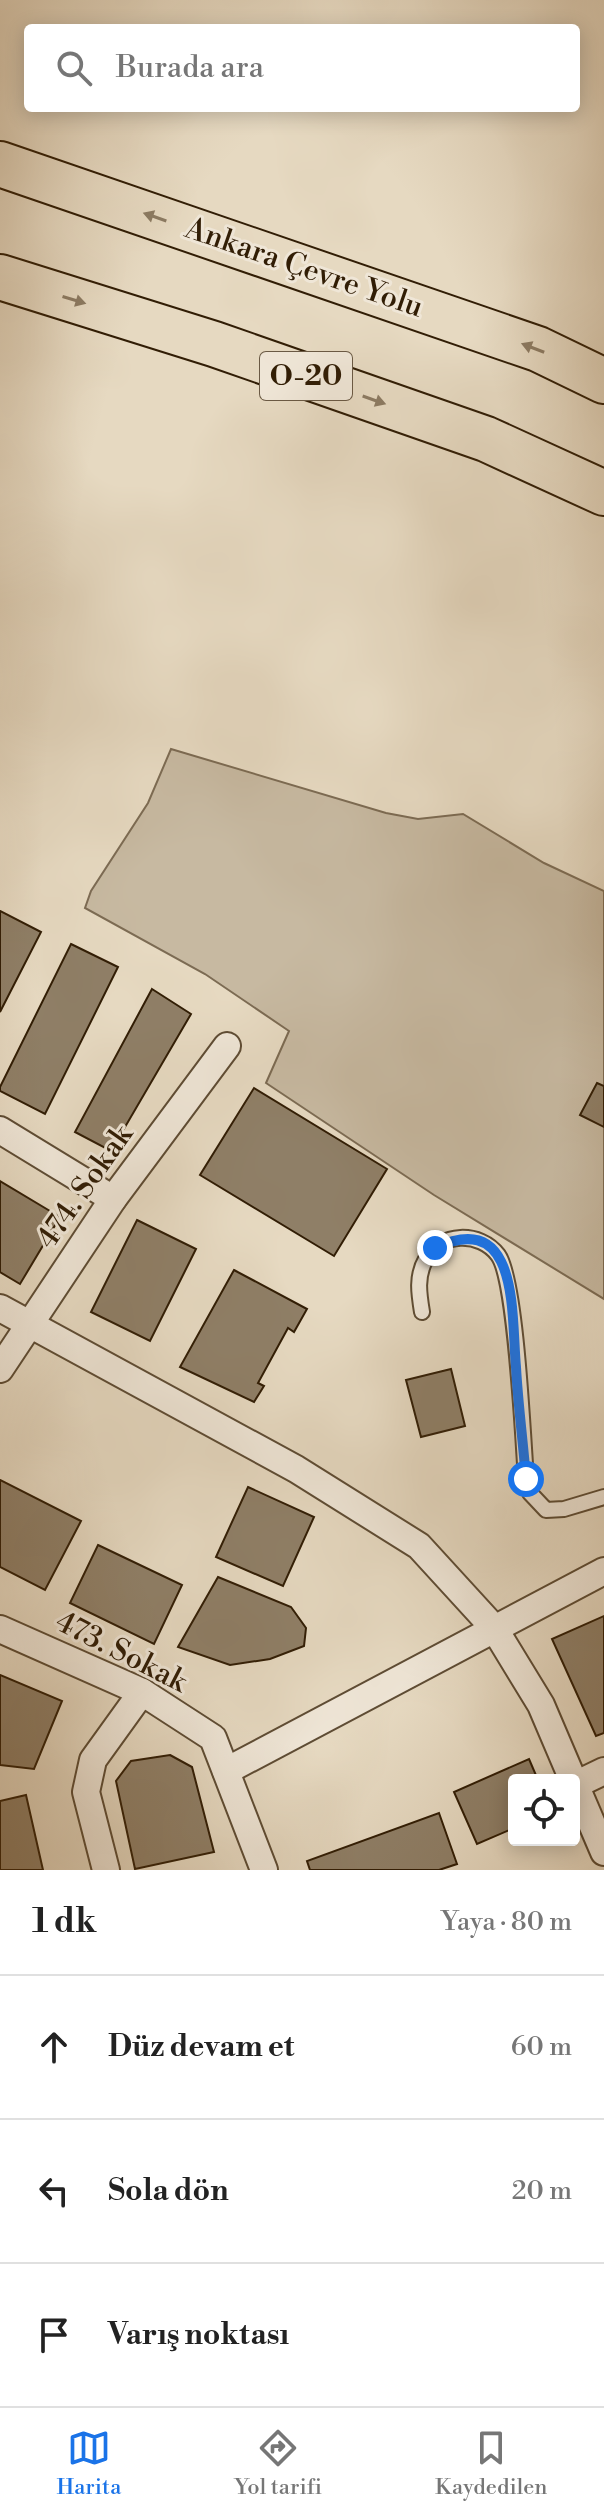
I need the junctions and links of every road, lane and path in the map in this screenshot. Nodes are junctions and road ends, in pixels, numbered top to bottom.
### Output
1 (0, 164) edge
2 (0, 277) edge
3 (604, 381) edge
4 (604, 493) edge
5 (227, 1046) dead end
6 (0, 1130) edge
7 (113, 1199) junction
8 (0, 1308) edge
9 (422, 1312) dead end
10 (28, 1323) junction
11 (0, 1369) edge
12 (604, 1497) edge
13 (604, 1571) edge
14 (494, 1628) junction
15 (0, 1629) edge
16 (142, 1692) junction
17 (226, 1771) junction
18 (604, 1771) edge
19 (571, 1774) edge
20 (580, 1780) edge
21 (580, 1796) edge
22 (604, 1852) edge
23 (106, 1870) edge
24 (264, 1870) edge

3 -> 1 highway, Ankara Çevre Yolu
2 -> 4 highway, O-20
5 - 7 street, 474. Sokak
6 - 7 street
7 - 10 street, 474. Sokak
8 - 10 street
9 - 12 lane
10 - 11 street, 474. Sokak
10 - 14 street
13 - 14 street
14 - 17 street
14 - 19 street
15 - 16 street, 473. Sokak
16 - 17 street, 473. Sokak
16 - 23 street
17 - 24 street, 473. Sokak
18 - 20 street
21 - 22 street

